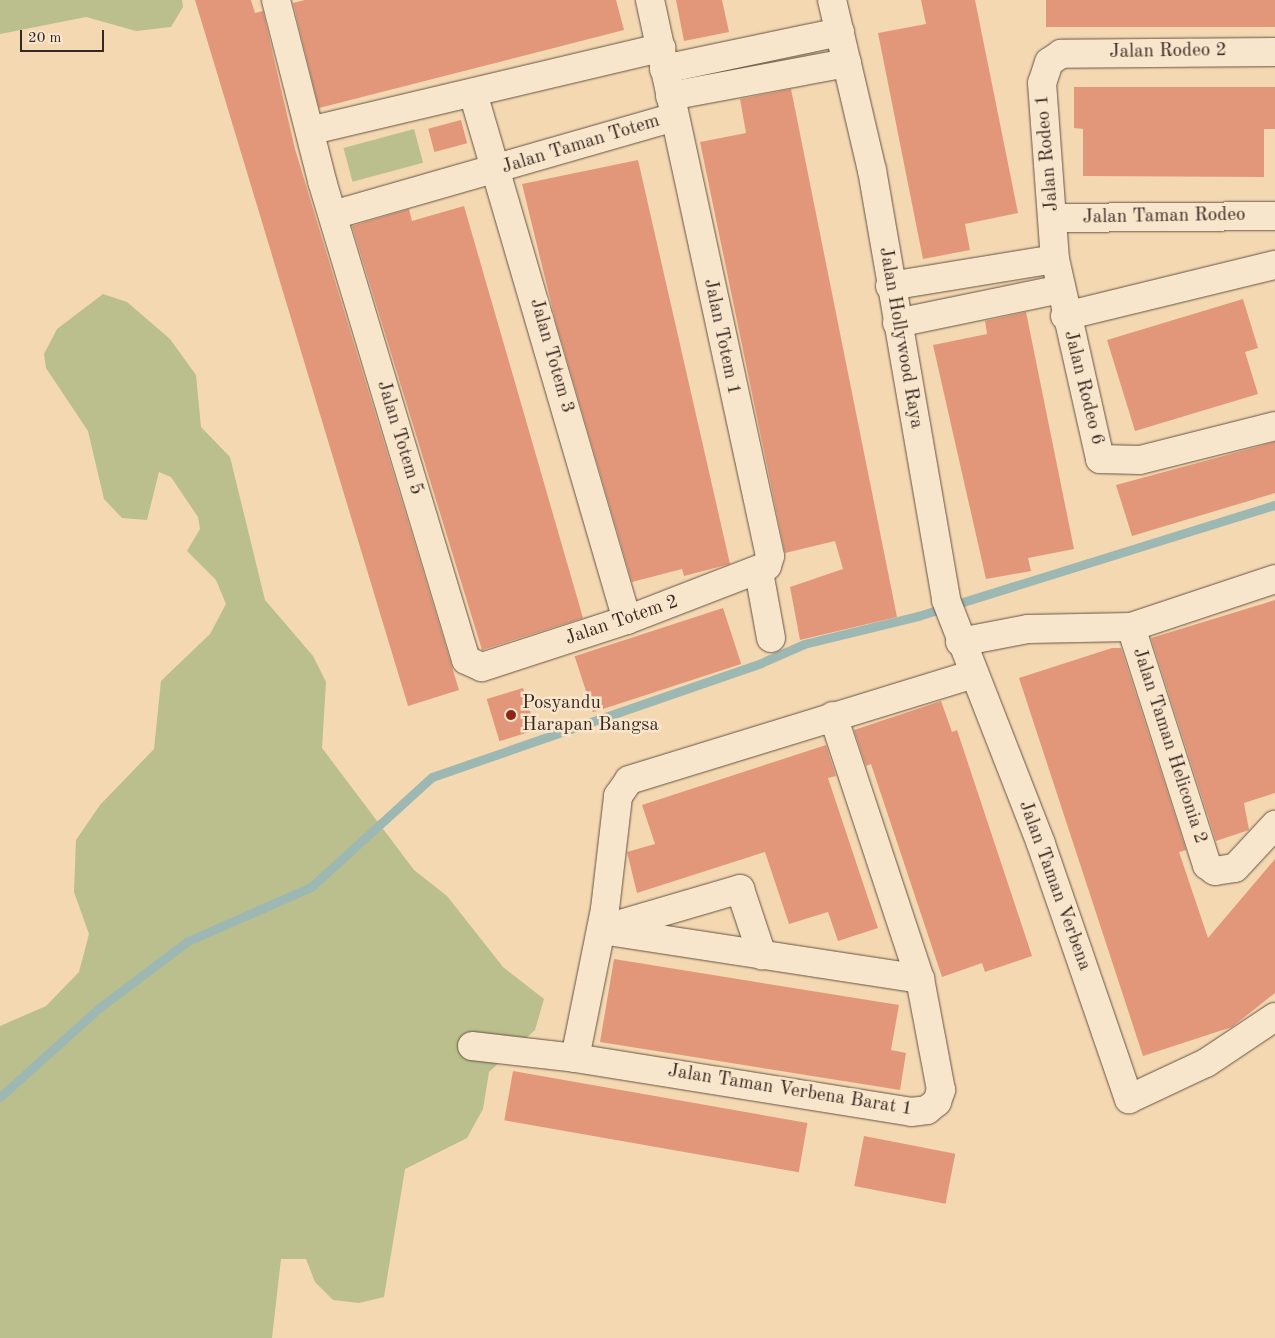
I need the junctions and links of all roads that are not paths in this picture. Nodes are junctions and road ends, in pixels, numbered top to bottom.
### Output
1 (276, 0) edge
2 (650, 0) edge
3 (832, 0) edge
4 (840, 32) junction
5 (1275, 52) edge
6 (1060, 54) joint
7 (662, 59) junction
8 (847, 63) junction
9 (473, 93) junction
10 (672, 107) junction
11 (313, 130) junction
12 (497, 171) junction
13 (333, 215) junction
14 (1275, 216) edge
15 (1053, 218) junction
16 (1055, 258) junction
17 (1275, 265) edge
18 (890, 286) junction
19 (1060, 289) junction
20 (1065, 316) junction
21 (897, 323) junction
22 (1275, 426) edge
23 (764, 564) junction
24 (1275, 579) edge
25 (627, 620) junction
26 (1131, 627) junction
27 (771, 638) dead end
28 (960, 642) junction
29 (466, 660) joint
30 (973, 674) junction
31 (833, 716) junction
32 (1275, 825) edge
33 (601, 930) junction
34 (762, 955) junction
35 (920, 979) junction
36 (1275, 1017) edge
37 (472, 1046) dead end
38 (575, 1058) junction

1 - 11 street
2 - 7 street, Jalan Taman Totem
3 - 4 street, Jalan Hollywood Raya
4 - 7 street
4 - 8 street, Jalan Hollywood Raya
5 - 6 street, Jalan Rodeo 2
6 - 15 street, Jalan Rodeo 1
7 - 9 street
7 - 10 street, Jalan Taman Totem
8 - 10 street
8 - 18 street, Jalan Hollywood Raya
9 - 11 street
9 - 12 street, Jalan Totem 3
10 - 12 street, Jalan Taman Totem
10 - 23 street, Jalan Totem 1
11 - 13 street
12 - 13 street, Jalan Taman Totem
12 - 25 street, Jalan Totem 3
13 - 29 street, Jalan Totem 5
14 - 15 street, Jalan Taman Rodeo
15 - 16 street, Jalan Rodeo 1
16 - 18 street
16 - 19 street, Jalan Rodeo 6
17 - 20 street
18 - 21 street, Jalan Hollywood Raya
19 - 20 street, Jalan Rodeo 6
19 - 21 street
20 - 22 street, Jalan Rodeo 6
21 - 28 street, Jalan Hollywood Raya
23 - 25 street, Jalan Totem 2
23 - 27 street, Jalan Totem 1
24 - 26 street
25 - 29 street, Jalan Totem 2
26 - 28 street
26 - 32 street, Jalan Taman Heliconia 2
28 - 30 street, Jalan Hollywood Raya
30 - 31 street
30 - 36 street, Jalan Taman Verbena
31 - 33 street
31 - 35 street, Jalan Taman Verbena Barat 1
33 - 34 street
33 - 34 street
33 - 38 street
34 - 35 street
35 - 38 street, Jalan Taman Verbena Barat 1
37 - 38 street, Jalan Taman Verbena Barat 1

